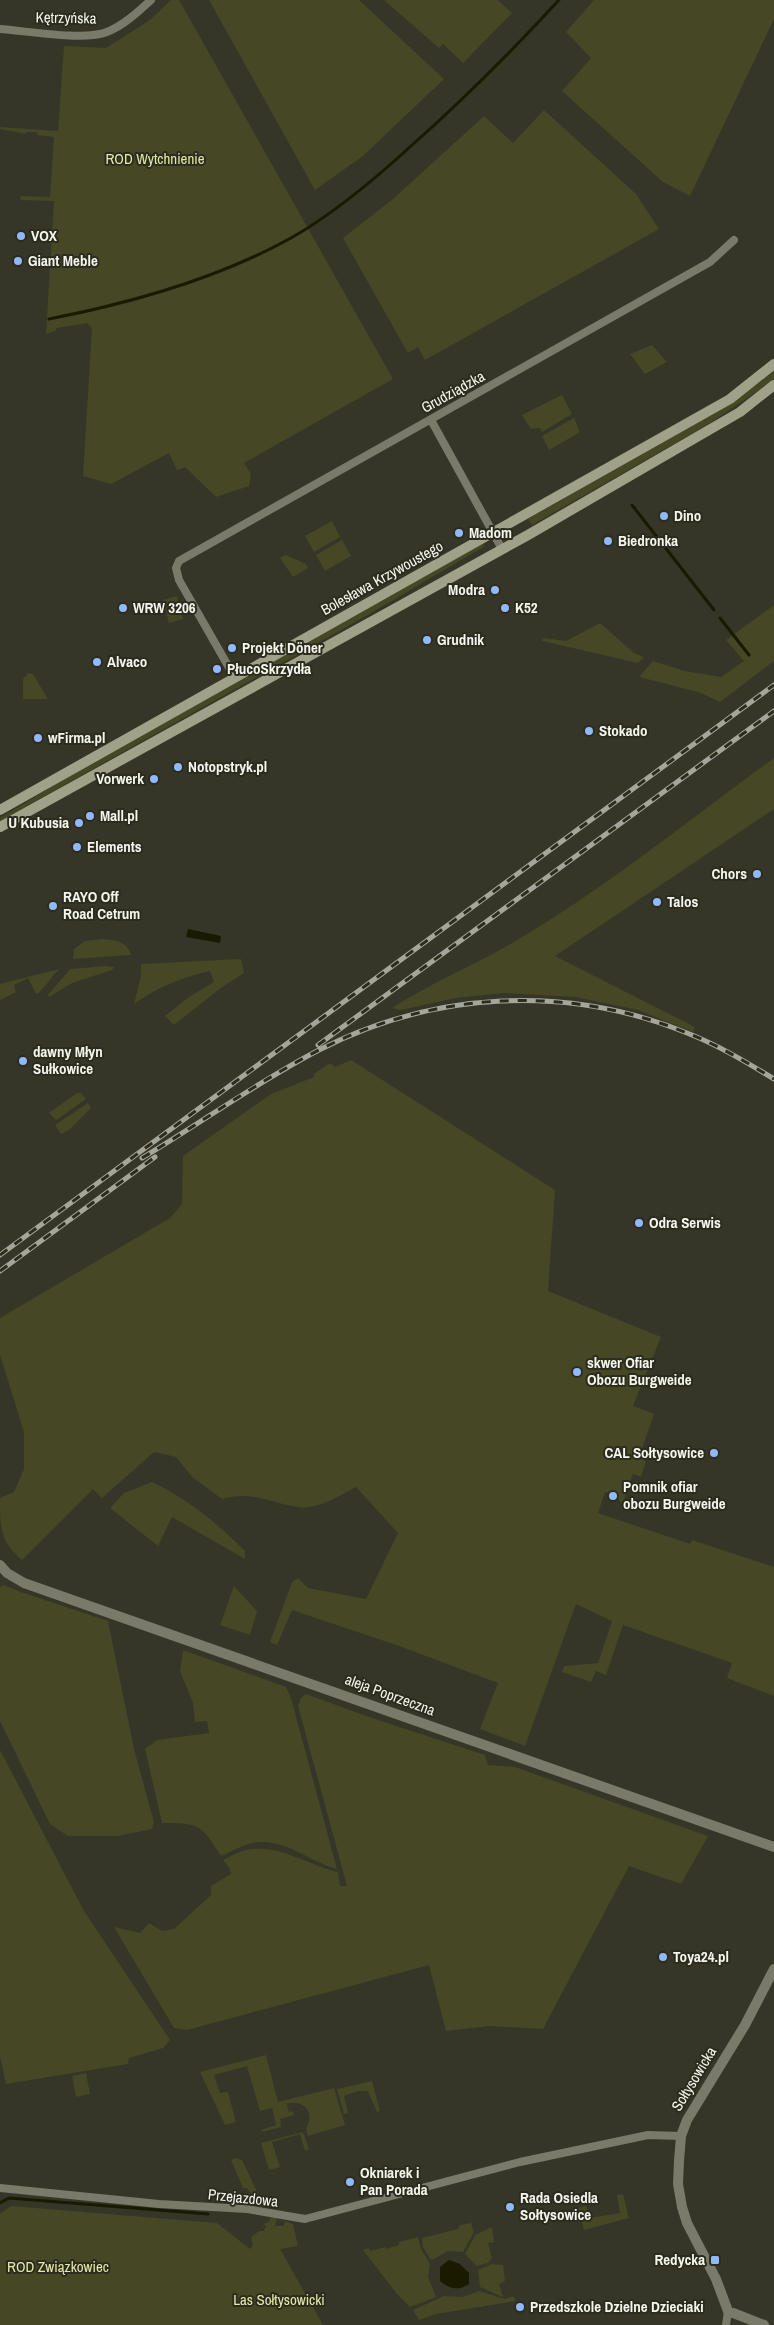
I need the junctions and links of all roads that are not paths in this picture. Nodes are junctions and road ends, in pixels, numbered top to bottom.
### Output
1 (151, 0) edge
2 (0, 29) edge
3 (734, 240) dead end
4 (774, 364) edge
5 (774, 385) edge
6 (431, 420) junction
7 (493, 533) junction
8 (502, 549) junction
9 (234, 678) junction
10 (0, 810) edge
11 (0, 827) edge
12 (0, 1565) edge
13 (774, 1847) edge
14 (774, 1969) edge
15 (681, 2136) junction
16 (1, 2188) edge
17 (728, 2311) junction
18 (726, 2325) edge
19 (764, 2325) edge

1 - 2 street, Kętrzyńska
3 - 6 street, Grudziądzka
4 - 7 main road, Bolesława Krzywoustego
5 - 8 main road, Bolesława Krzywoustego
6 - 7 street
6 - 9 street, Grudziądzka
7 - 8 street
7 - 9 main road, Bolesława Krzywoustego
8 - 11 main road, Bolesława Krzywoustego
9 - 10 main road, Bolesława Krzywoustego
12 - 13 street, aleja Poprzeczna
14 - 15 street, Sołtysowicka
15 - 16 street, Przejazdowa
15 - 17 street, Sołtysowicka
17 - 18 street, Sołtysowicka
17 - 19 street

